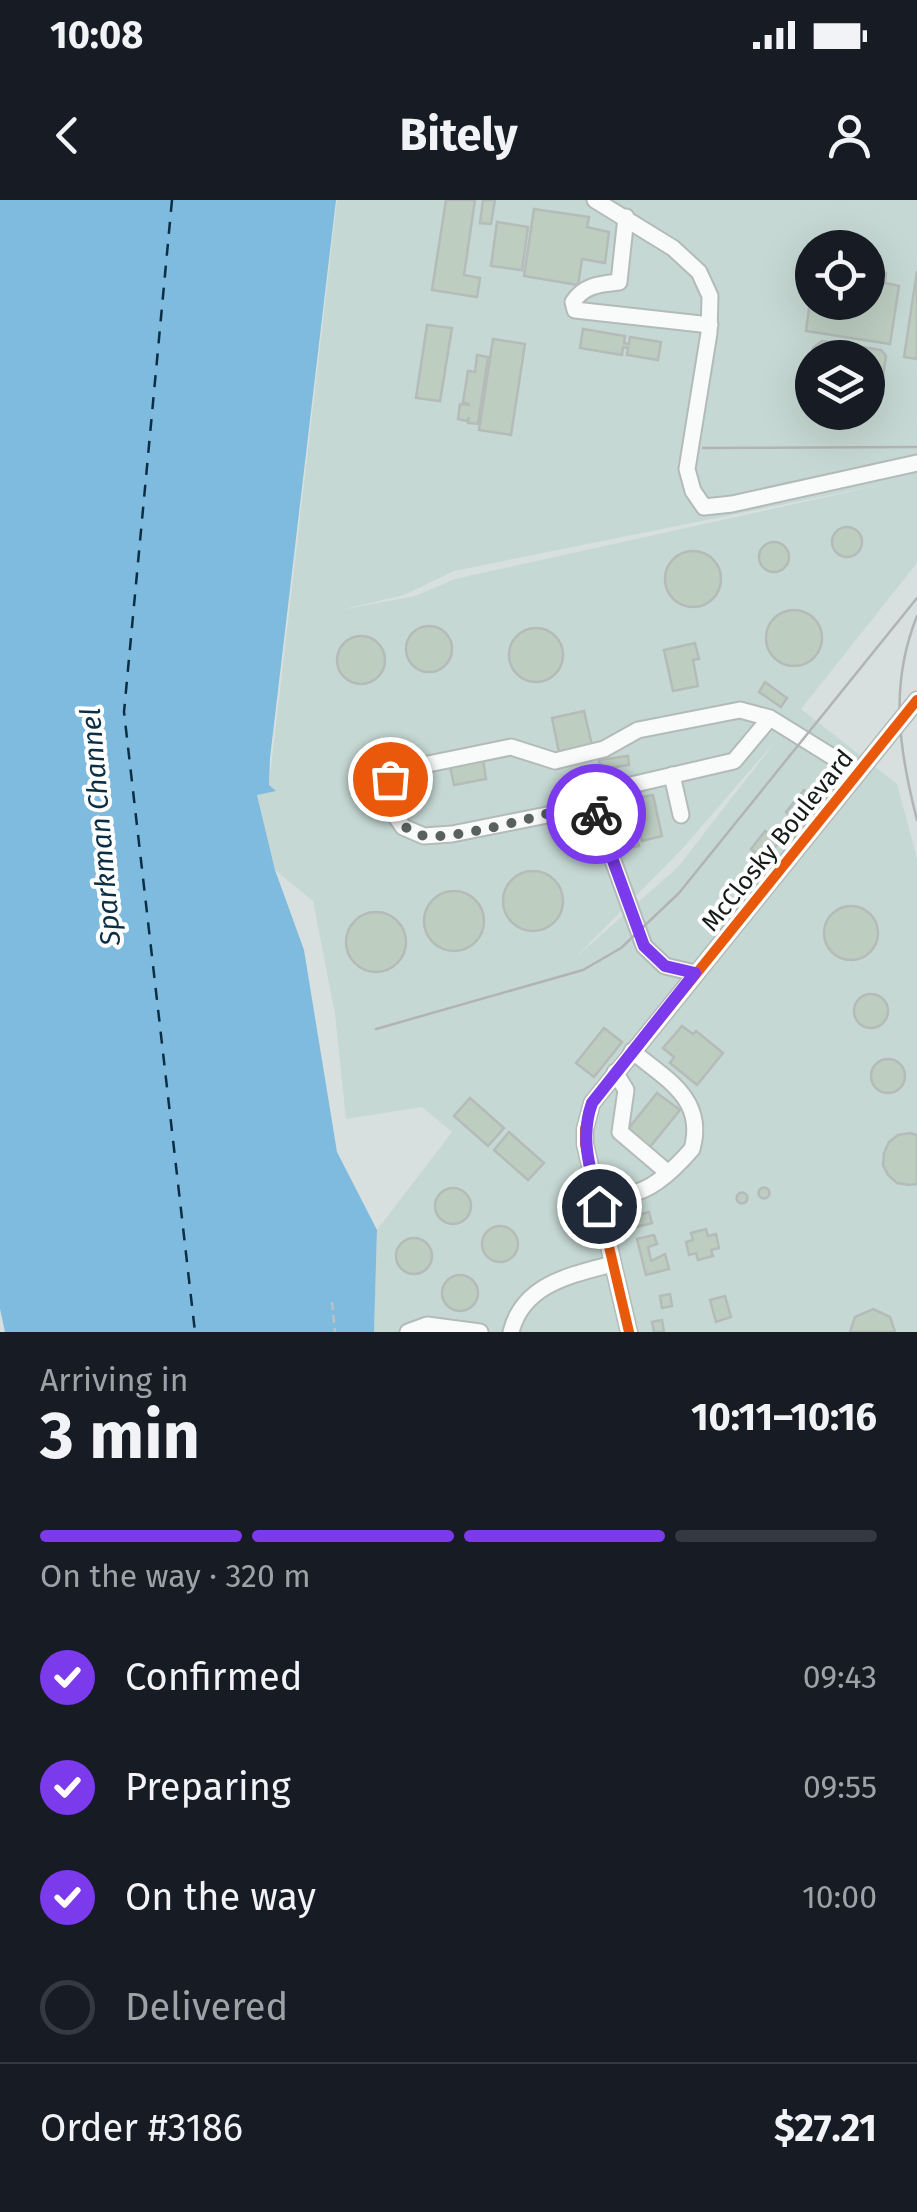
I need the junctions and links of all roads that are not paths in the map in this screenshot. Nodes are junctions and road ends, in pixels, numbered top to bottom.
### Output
1 (595, 200) edge
2 (626, 217) junction
3 (710, 324) junction
4 (917, 464) edge
5 (917, 700) edge
6 (770, 718) junction
7 (857, 772) junction
8 (672, 776) junction
9 (591, 800) junction
10 (681, 815) dead end
11 (695, 973) junction
12 (632, 1051) junction
13 (615, 1072) junction
14 (667, 1172) junction
15 (592, 1178) junction
16 (612, 1264) junction
17 (620, 1298) junction
18 (408, 1332) edge
19 (480, 1332) edge
20 (507, 1332) edge
21 (614, 1332) edge
22 (628, 1332) edge

1 - 2 street
2 - 3 street
2 - 3 street
3 - 4 street
5 - 7 street, McClosky Boulevard
6 - 7 street
6 - 8 street
6 - 9 street
7 - 11 street, McClosky Boulevard
8 - 9 street
8 - 10 street
9 - 11 street
11 - 12 street, McClosky Boulevard
12 - 13 street, McClosky Boulevard
12 - 14 street
13 - 14 street
13 - 15 street, McClosky Boulevard
14 - 15 street
15 - 16 street, McClosky Boulevard
16 - 17 street, McClosky Boulevard
16 - 20 street
17 - 21 street
17 - 22 street, McClosky Boulevard
18 - 19 street

